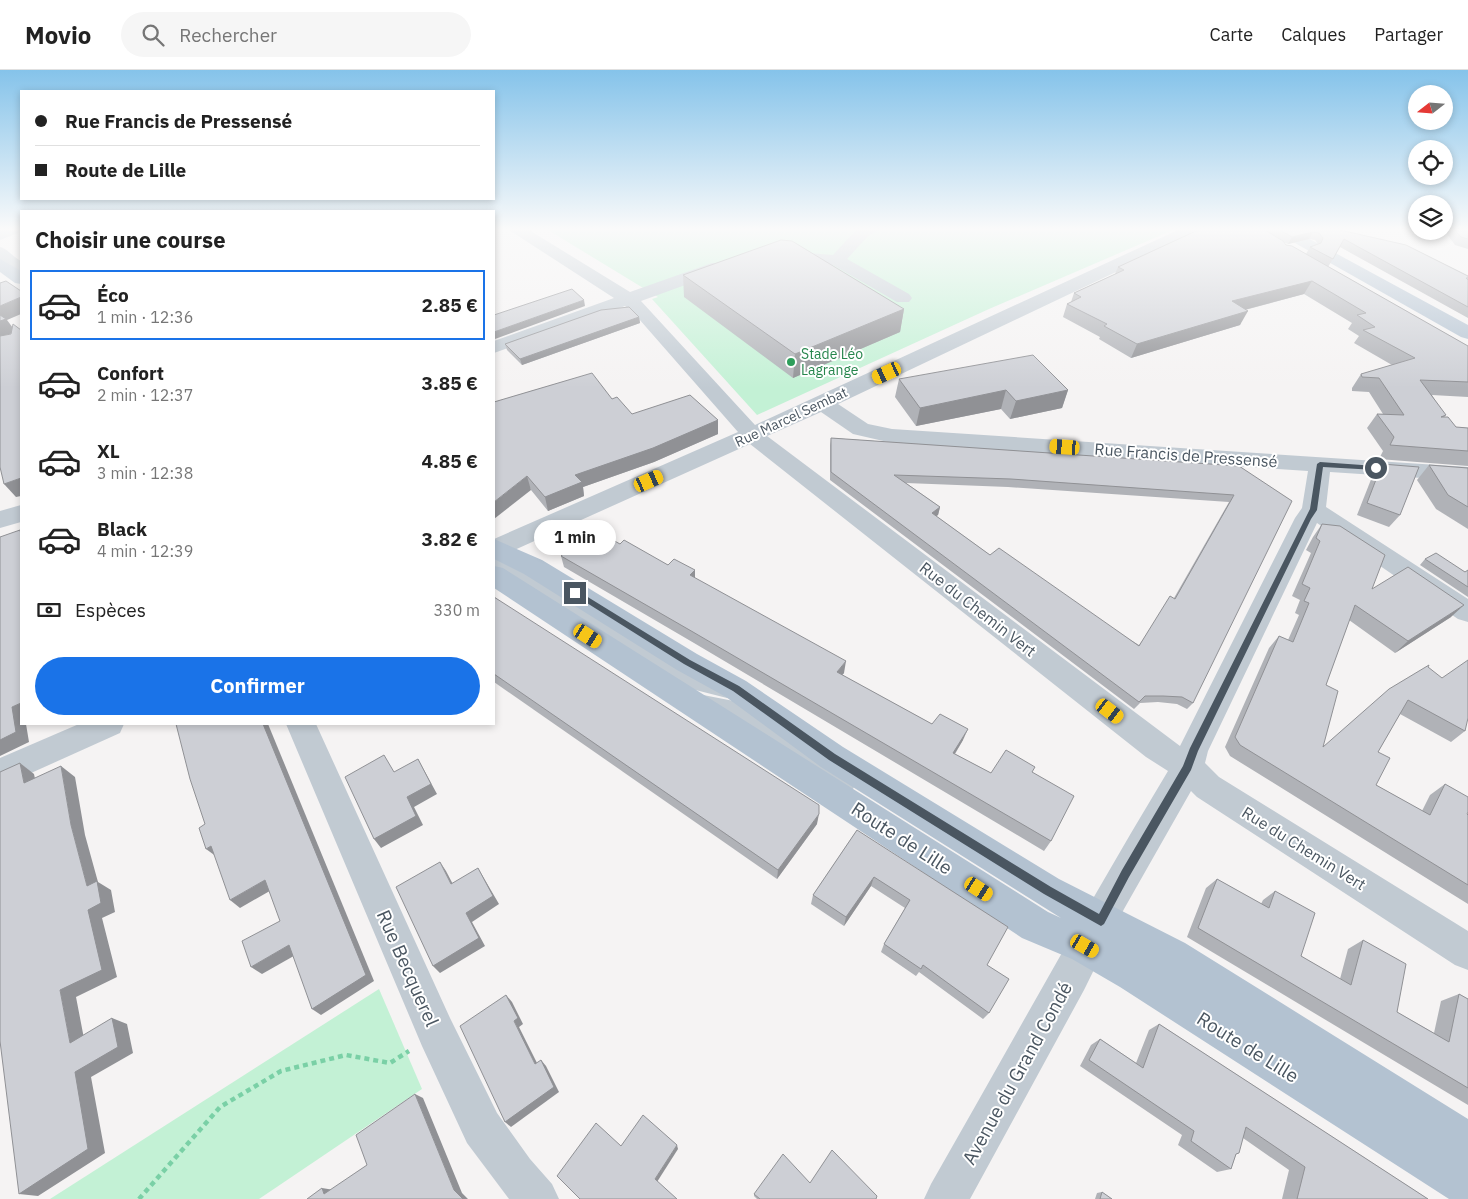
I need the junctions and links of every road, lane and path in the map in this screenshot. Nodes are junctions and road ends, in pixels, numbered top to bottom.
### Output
1 (602, 283) edge
2 (675, 283) edge
3 (876, 283) edge
4 (1078, 283) edge
5 (1364, 283) edge
6 (902, 298) dead end
7 (629, 300) junction
8 (1468, 333) edge
9 (495, 347) edge
10 (823, 403) junction
11 (752, 435) junction
12 (1320, 464) junction
13 (1468, 474) edge
14 (1314, 510) junction
15 (20, 513) edge
16 (0, 520) edge
17 (495, 548) edge
18 (495, 550) edge
19 (495, 576) edge
20 (1468, 612) edge
21 (736, 688) joint
22 (107, 725) edge
23 (300, 725) edge
24 (1188, 767) junction
25 (0, 773) edge
26 (1093, 933) junction
27 (1468, 952) edge
28 (436, 1032) junction
29 (1468, 1142) edge
30 (1468, 1167) edge
31 (1468, 1186) edge
32 (138, 1199) edge
33 (537, 1199) edge
34 (946, 1199) edge

1 - 7 street, Rue du Chemin Vert
2 - 7 street
3 - 6 street
4 - 10 street, Rue Marcel Sembat
5 - 8 main road
7 - 9 street
7 - 11 street, Rue du Chemin Vert
10 - 11 street, Rue Marcel Sembat
10 - 12 street, Rue Francis de Pressensé
11 - 17 street, Rue Marcel Sembat
11 - 24 street, Rue du Chemin Vert
12 - 13 street, Rue Francis de Pressensé
12 - 14 street
14 - 20 street
14 - 24 street, Avenue du Grand Condé
15 - 16 street
18 - 21 street
19 - 26 main road, Route de Lille
21 - 26 main road, Route de Lille
22 - 25 street
23 - 28 street, Rue Becquerel
24 - 26 street, Avenue du Grand Condé
24 - 27 street, Rue du Chemin Vert
26 - 29 main road, Route de Lille
26 - 30 street
26 - 31 main road, Route de Lille
26 - 34 street, Avenue du Grand Condé
28 - 32 path
28 - 33 street, Rue Becquerel

